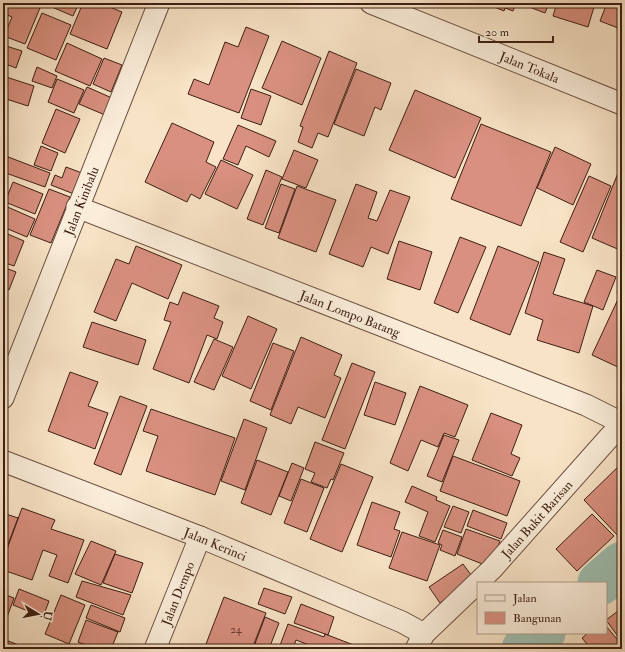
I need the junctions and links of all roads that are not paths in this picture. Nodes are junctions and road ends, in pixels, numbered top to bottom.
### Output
1 (158, 3) edge
2 (371, 3) edge
3 (622, 104) edge
4 (77, 207) junction
5 (3, 398) edge
6 (622, 423) edge
7 (3, 461) edge
8 (200, 537) junction
9 (479, 582) edge
10 (477, 584) edge
11 (420, 642) edge
12 (155, 649) edge

1 - 4 street, Jalan Kinibalu
2 - 3 street, Jalan Tokala
4 - 5 street, Jalan Kinibalu
4 - 6 street, Jalan Lompo Batang
6 - 9 street, Jalan Bukit Barisan
7 - 8 street, Jalan Kerinci
8 - 11 street, Jalan Kerinci
8 - 12 street, Jalan Dempo
10 - 11 street, Jalan Bukit Barisan

